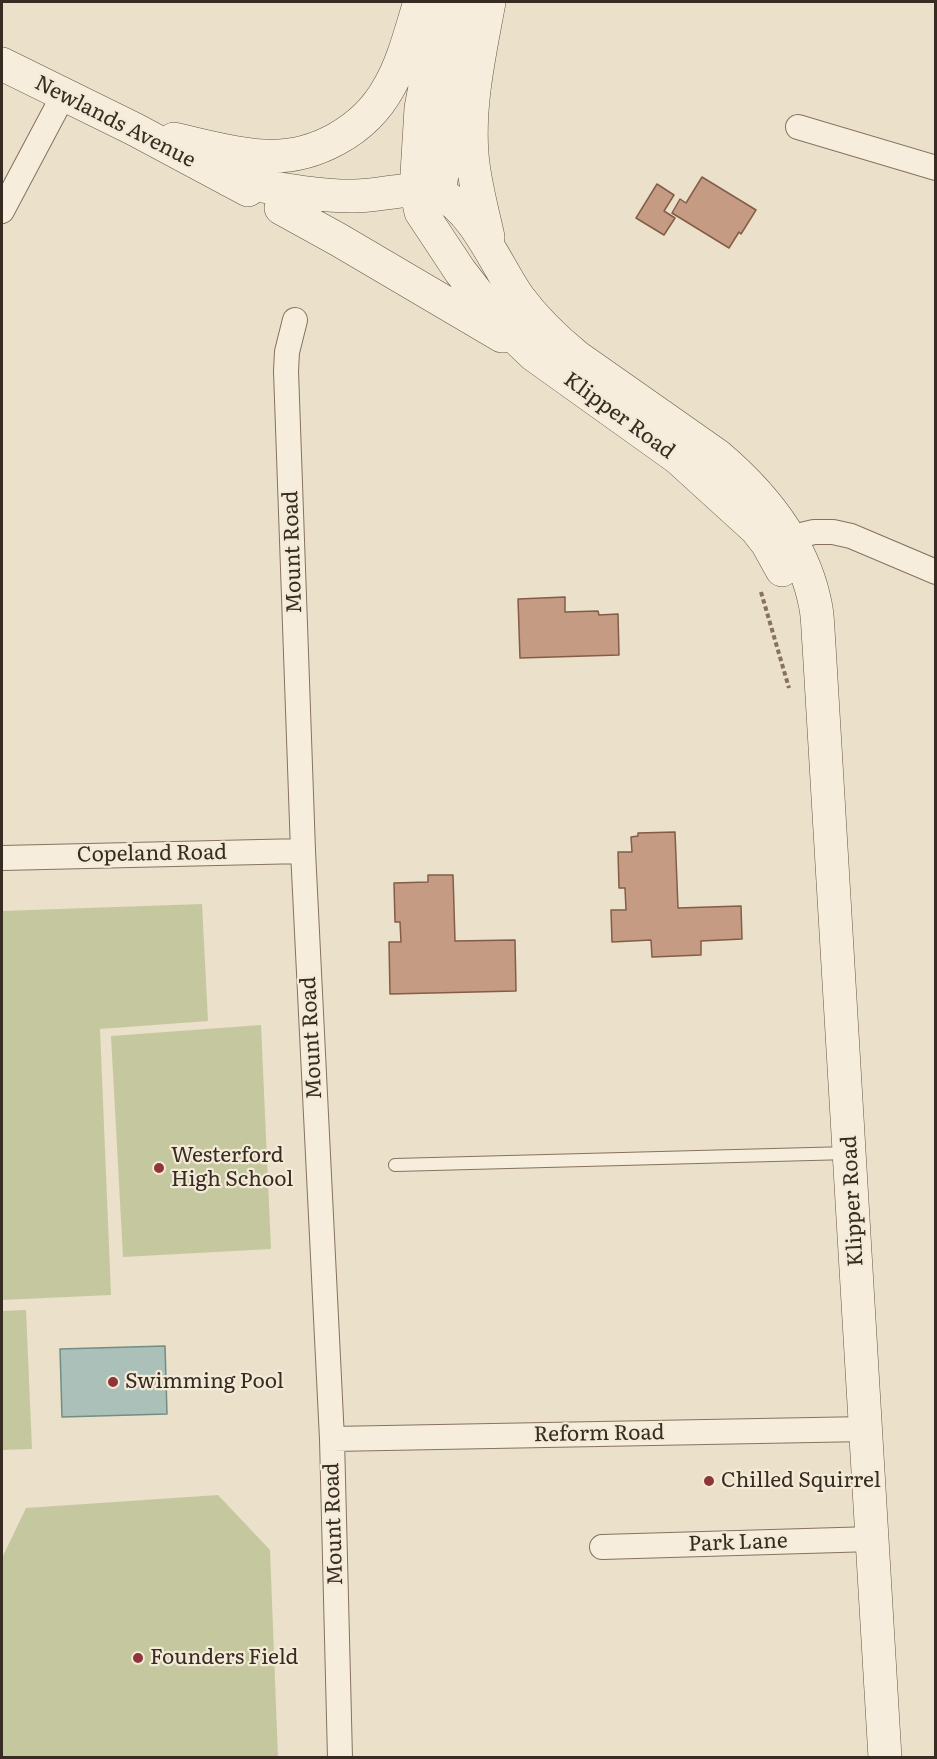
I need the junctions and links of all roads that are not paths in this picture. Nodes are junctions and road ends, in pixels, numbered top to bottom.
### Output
1 (420, 2) edge
2 (441, 2) edge
3 (466, 2) edge
4 (489, 2) edge
5 (2, 64) edge
6 (63, 96) junction
7 (798, 127) dead end
8 (134, 129) junction
9 (936, 168) edge
10 (229, 180) junction
11 (425, 199) junction
12 (281, 208) junction
13 (2, 211) edge
14 (493, 256) junction
15 (295, 320) dead end
16 (534, 355) junction
17 (778, 540) junction
18 (936, 572) edge
19 (303, 851) junction
20 (2, 858) edge
21 (850, 1153) junction
22 (395, 1165) dead end
23 (866, 1429) junction
24 (332, 1439) junction
25 (873, 1539) junction
26 (602, 1547) dead end
27 (340, 1758) edge
28 (884, 1758) edge

1 - 8 main road
2 - 11 main road
3 - 11 main road
4 - 14 main road
5 - 6 main road, Newlands Avenue
6 - 8 main road, Newlands Avenue
6 - 13 street
7 - 9 street
8 - 10 main road, Newlands Avenue
10 - 11 main road, Newlands Avenue
10 - 12 main road, Newlands Avenue
11 - 12 main road, Newlands Avenue
11 - 14 main road, Klipper Road
11 - 16 main road, Klipper Road
12 - 16 main road
14 - 17 main road, Klipper Road
15 - 19 street, Mount Road
16 - 17 main road, Klipper Road
17 - 18 street
17 - 21 main road, Klipper Road
19 - 20 street, Copeland Road
19 - 24 street, Mount Road
21 - 22 lane
21 - 23 main road, Klipper Road
23 - 24 street, Reform Road
23 - 25 main road, Klipper Road
24 - 27 street, Mount Road
25 - 26 street, Park Lane
25 - 28 main road, Klipper Road

